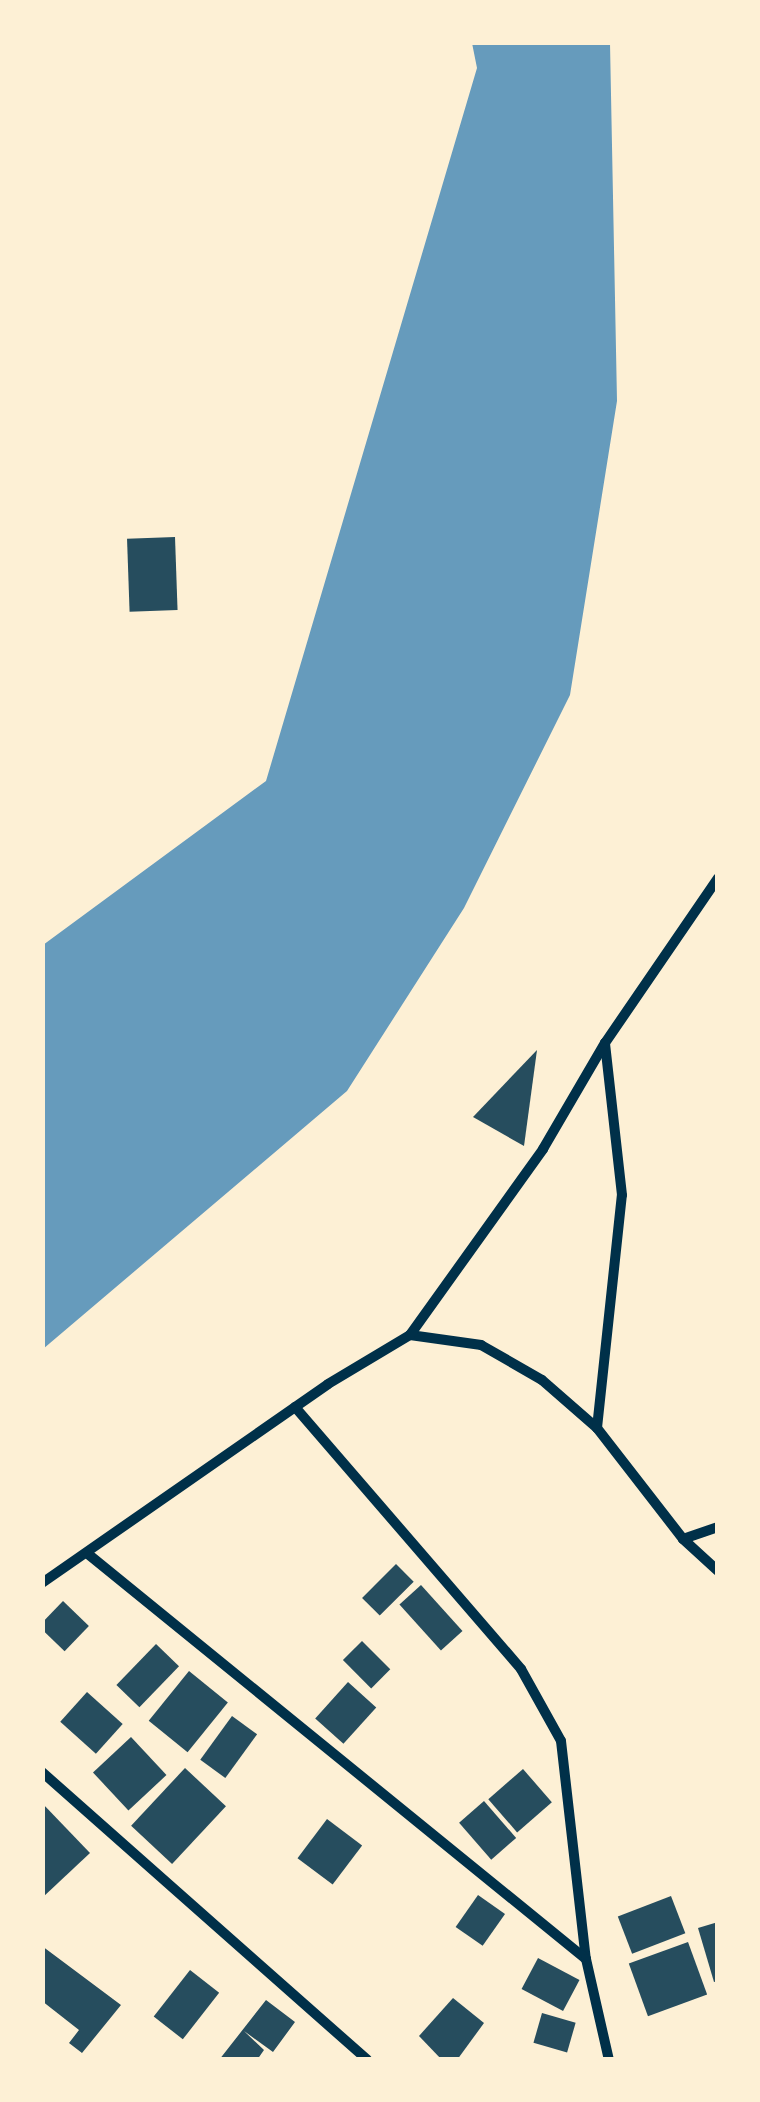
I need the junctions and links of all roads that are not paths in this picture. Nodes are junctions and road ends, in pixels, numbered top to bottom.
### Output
1 (718, 878) edge
2 (604, 1044) junction
3 (410, 1335) junction
4 (295, 1408) junction
5 (597, 1428) junction
6 (718, 1527) edge
7 (684, 1539) junction
8 (88, 1554) junction
9 (718, 1571) edge
10 (42, 1584) edge
11 (42, 1772) edge
12 (586, 1958) junction
13 (367, 2060) edge
14 (609, 2060) edge

1 - 2 street
2 - 3 street
2 - 5 street
3 - 4 street
3 - 5 street
4 - 8 street
4 - 12 street
5 - 7 street
6 - 7 street
7 - 9 street
8 - 10 street
8 - 12 street
11 - 13 street
12 - 14 street

